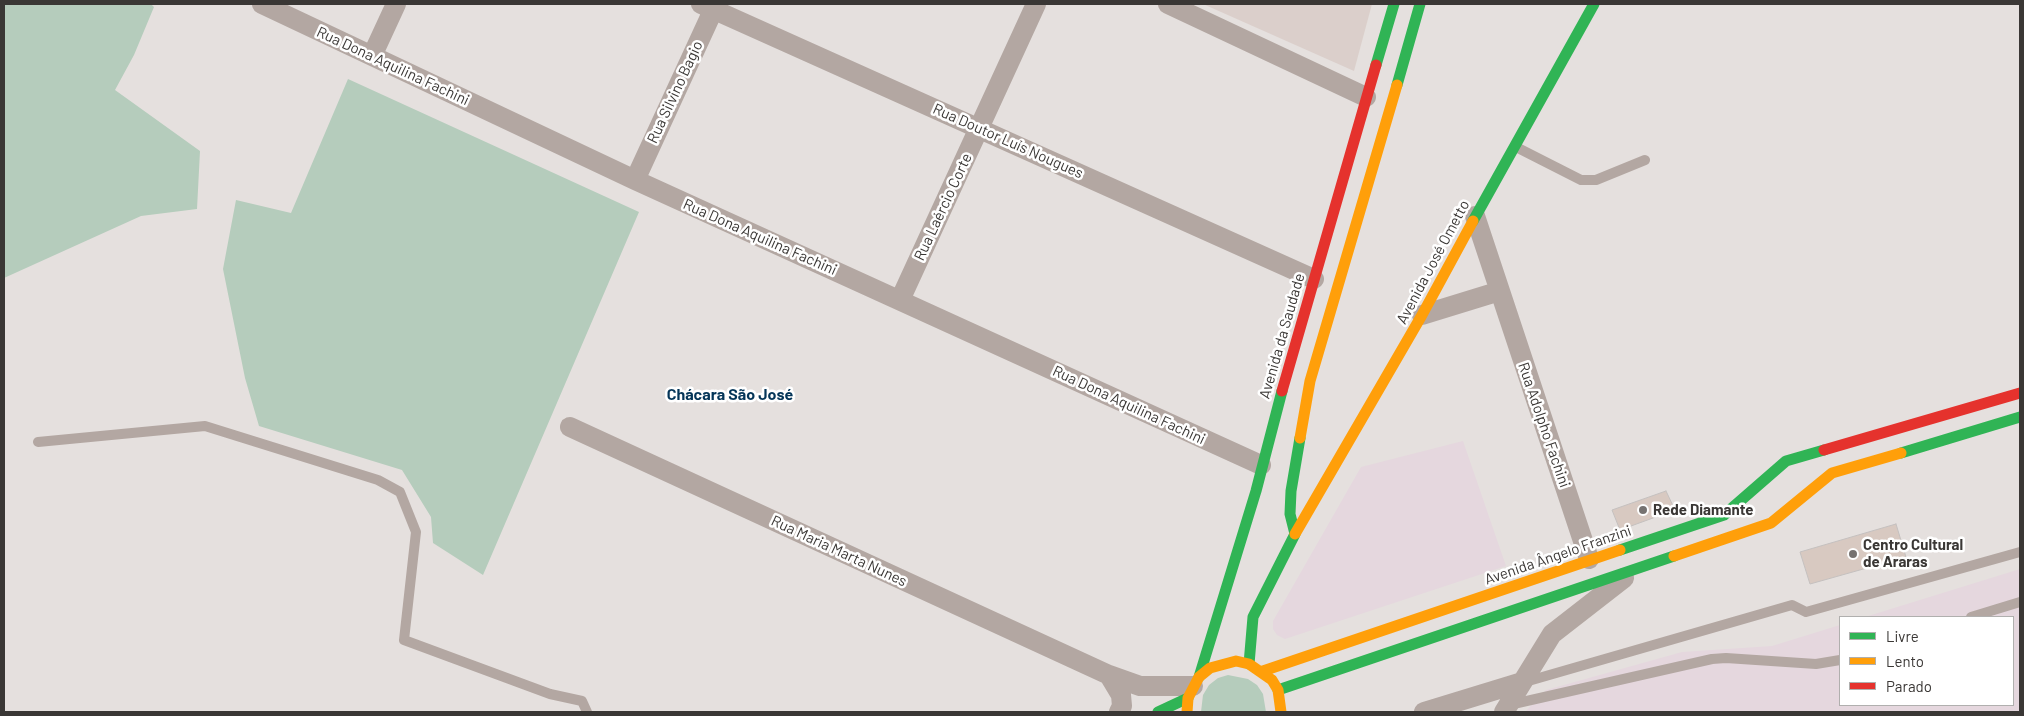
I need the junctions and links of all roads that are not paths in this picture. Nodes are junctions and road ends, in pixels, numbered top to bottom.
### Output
1 (262, 4) edge
2 (396, 4) edge
3 (1036, 4) edge
4 (1168, 4) edge
5 (1394, 4) edge
6 (1420, 4) edge
7 (1594, 4) edge
8 (710, 5) edge
9 (372, 56) junction
10 (1366, 97) junction
11 (979, 128) junction
12 (1514, 146) junction
13 (1645, 160) dead end
14 (635, 180) junction
15 (1475, 216) junction
16 (1314, 279) junction
17 (1500, 291) junction
18 (900, 300) junction
19 (1422, 315) junction
20 (2020, 393) edge
21 (2020, 417) edge
22 (570, 427) dead end
23 (38, 442) dead end
24 (1271, 474) junction
25 (1256, 491) junction
26 (1291, 491) junction
27 (1290, 514) junction
28 (1295, 534) junction
29 (2020, 552) edge
30 (1589, 559) junction
31 (1633, 570) junction
32 (2020, 602) edge
33 (1974, 616) edge
34 (1839, 660) edge
35 (1249, 664) junction
36 (1263, 671) junction
37 (1109, 675) junction
38 (1522, 682) junction
39 (1193, 687) junction
40 (1278, 690) junction
41 (1506, 709) edge
42 (587, 712) edge
43 (1119, 712) edge
44 (1158, 712) edge
45 (1188, 712) edge
46 (1281, 712) edge
47 (1424, 712) edge

1 - 9 street, Rua Dona Aquilina Fachini
2 - 9 street
3 - 11 street, Rua Laércio Corte
4 - 10 street
5 - 10 street, Avenida da Saudade
6 - 26 street
7 - 12 street, Avenida José Ometto
8 - 11 street, Rua Doutor Luís Nougues
8 - 14 street, Rua Silvino Bagio
9 - 14 street, Rua Dona Aquilina Fachini
10 - 16 street, Avenida da Saudade
11 - 16 street, Rua Doutor Luís Nougues
11 - 18 street, Rua Laércio Corte
12 - 13 lane
12 - 15 street, Avenida José Ometto
14 - 18 street, Rua Dona Aquilina Fachini
15 - 17 street, Rua Adolpho Fachini
15 - 19 street, Avenida José Ometto
16 - 24 street, Avenida da Saudade
17 - 19 street
17 - 30 street, Rua Adolpho Fachini
18 - 24 street, Rua Dona Aquilina Fachini
19 - 28 street, Avenida José Ometto
20 - 30 street, Avenida Ângelo Franzini
21 - 31 street
22 - 37 street, Rua Maria Marta Nunes
23 - 42 lane
24 - 25 street, Avenida da Saudade
24 - 26 street
25 - 27 street
25 - 39 street, Avenida da Saudade
26 - 27 street
27 - 28 street
28 - 35 street
29 - 38 lane
30 - 36 street, Avenida Ângelo Franzini
31 - 38 street
31 - 40 street
32 - 33 lane
34 - 41 lane
35 - 36 street
35 - 39 street
36 - 40 street
37 - 39 street, Rua Maria Marta Nunes
37 - 43 street
38 - 41 street
38 - 47 street
39 - 44 street
39 - 45 street, Avenida da Saudade
40 - 46 street

